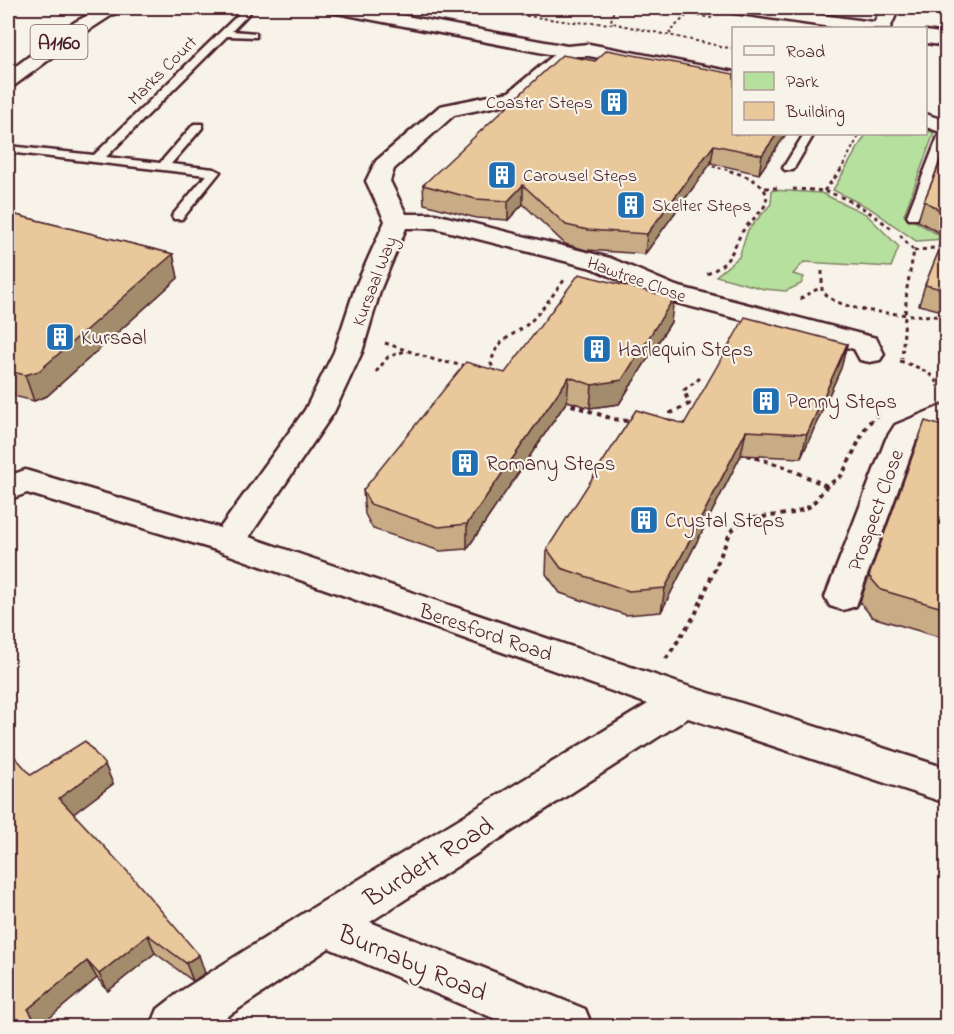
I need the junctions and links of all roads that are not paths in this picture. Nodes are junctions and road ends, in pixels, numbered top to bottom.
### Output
1 (114, 8) edge
2 (250, 8) edge
3 (337, 8) edge
4 (735, 8) edge
5 (890, 8) edge
6 (866, 27) edge
7 (881, 27) edge
8 (46, 31) dead end
9 (225, 33) junction
10 (253, 35) dead end
11 (927, 37) edge
12 (946, 40) edge
13 (567, 52) junction
14 (8, 64) edge
15 (732, 78) edge
16 (8, 81) edge
17 (927, 120) edge
18 (198, 126) dead end
19 (946, 129) edge
20 (807, 135) edge
21 (8, 148) edge
22 (98, 158) junction
23 (163, 166) junction
24 (789, 168) dead end
25 (178, 216) dead end
26 (913, 216) dead end
27 (397, 220) junction
28 (870, 354) road end
29 (939, 402) edge
30 (16, 485) edge
31 (228, 543) junction
32 (843, 597) dead end
33 (684, 701) junction
34 (946, 785) edge
35 (325, 925) junction
36 (175, 1026) edge
37 (567, 1026) edge

1 - 16 street, A1160
2 - 9 lane, Marks Court
3 - 13 street
4 - 6 street
5 - 7 street
8 - 14 street, A1160
9 - 10 lane
9 - 22 lane, Marks Court
11 - 12 street
13 - 15 street
13 - 27 street, Kursaal Way
17 - 19 street
18 - 23 lane
19 - 26 lane
20 - 24 lane
21 - 22 lane
22 - 23 lane
23 - 25 lane
27 - 28 street, Hawtree Close
27 - 31 street, Kursaal Way
29 - 32 street, Prospect Close
30 - 31 street, Beresford Road
31 - 33 street, Beresford Road
33 - 34 street, Beresford Road
33 - 35 street, Burdett Road
35 - 36 street, Burdett Road
35 - 37 street, Burnaby Road

